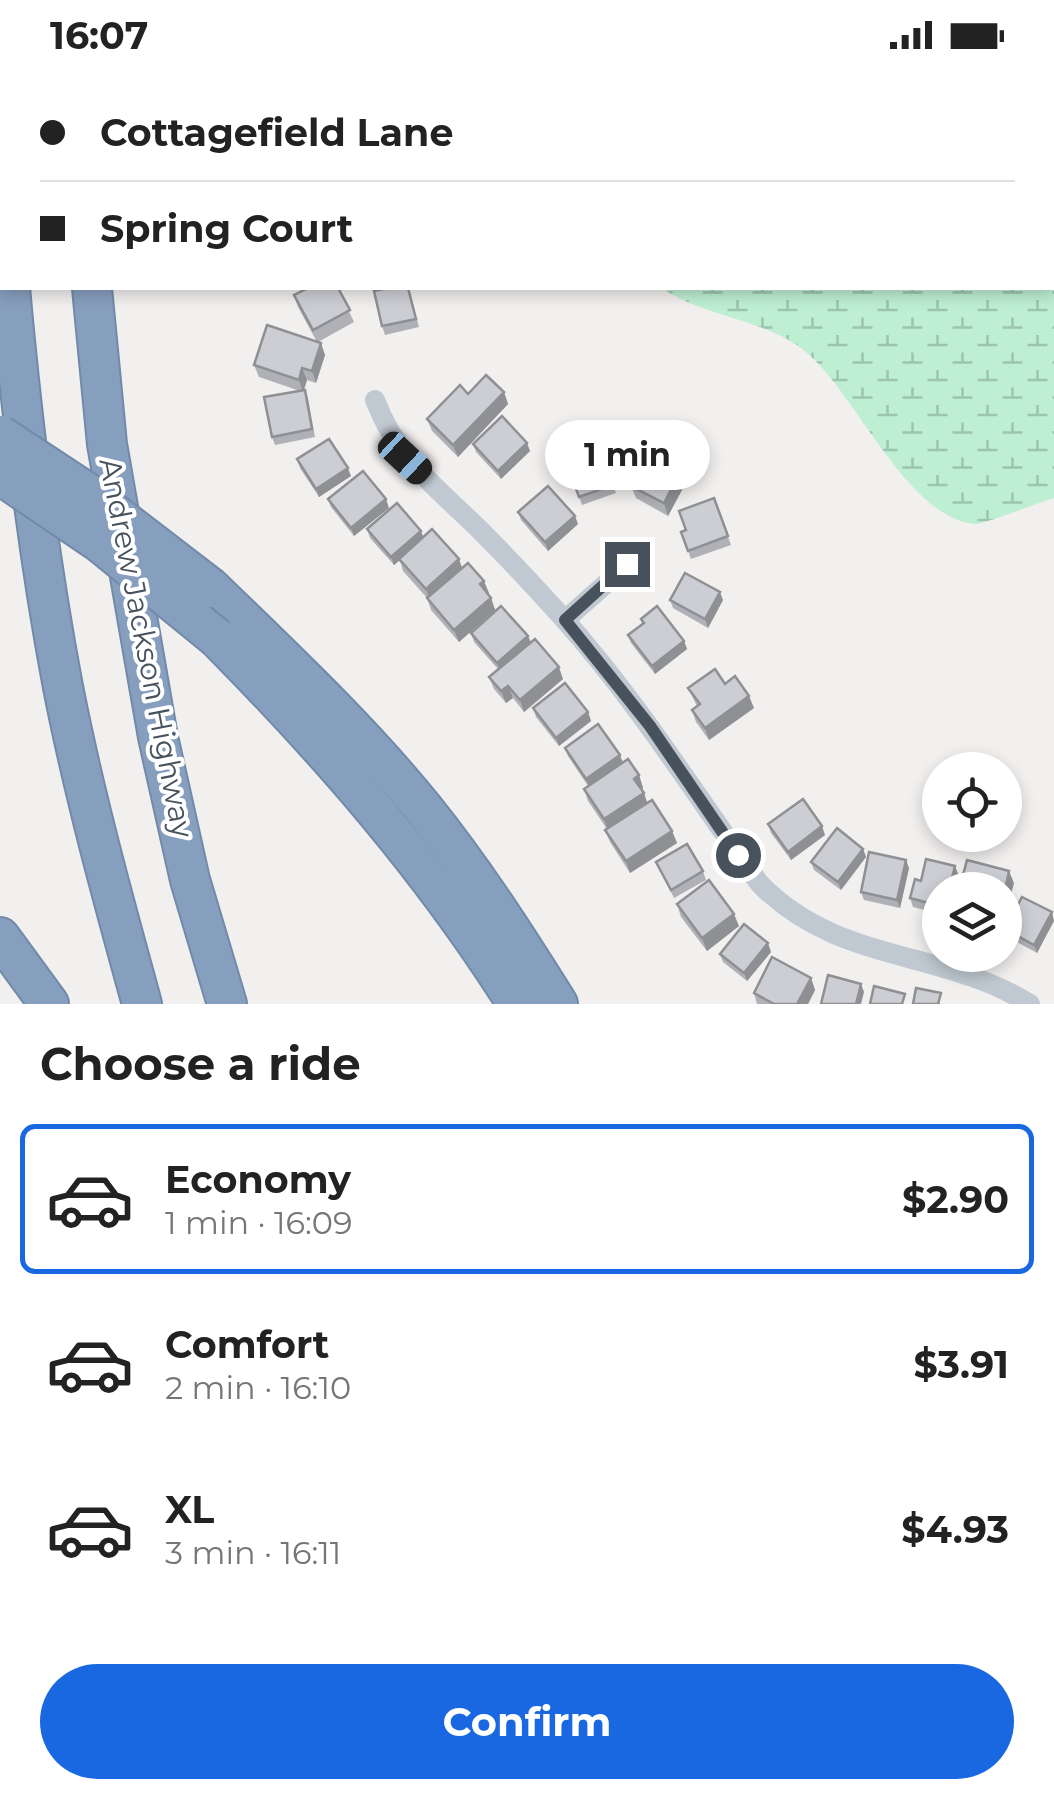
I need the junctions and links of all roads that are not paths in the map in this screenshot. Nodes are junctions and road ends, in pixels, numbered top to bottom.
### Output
1 (10, 290) edge
2 (92, 290) edge
3 (375, 400) dead end
4 (0, 436) edge
5 (0, 474) edge
6 (627, 564) dead end
7 (565, 620) junction
8 (0, 937) edge
9 (49, 1004) edge
10 (142, 1004) edge
11 (227, 1004) edge
12 (516, 1004) edge
13 (558, 1004) edge
14 (1030, 1004) edge

1 - 10 highway
2 - 11 highway, Andrew Jackson Highway
3 - 7 street
4 - 13 highway, bridge
5 - 12 highway, bridge
6 - 7 street
7 - 14 street
8 - 9 highway

